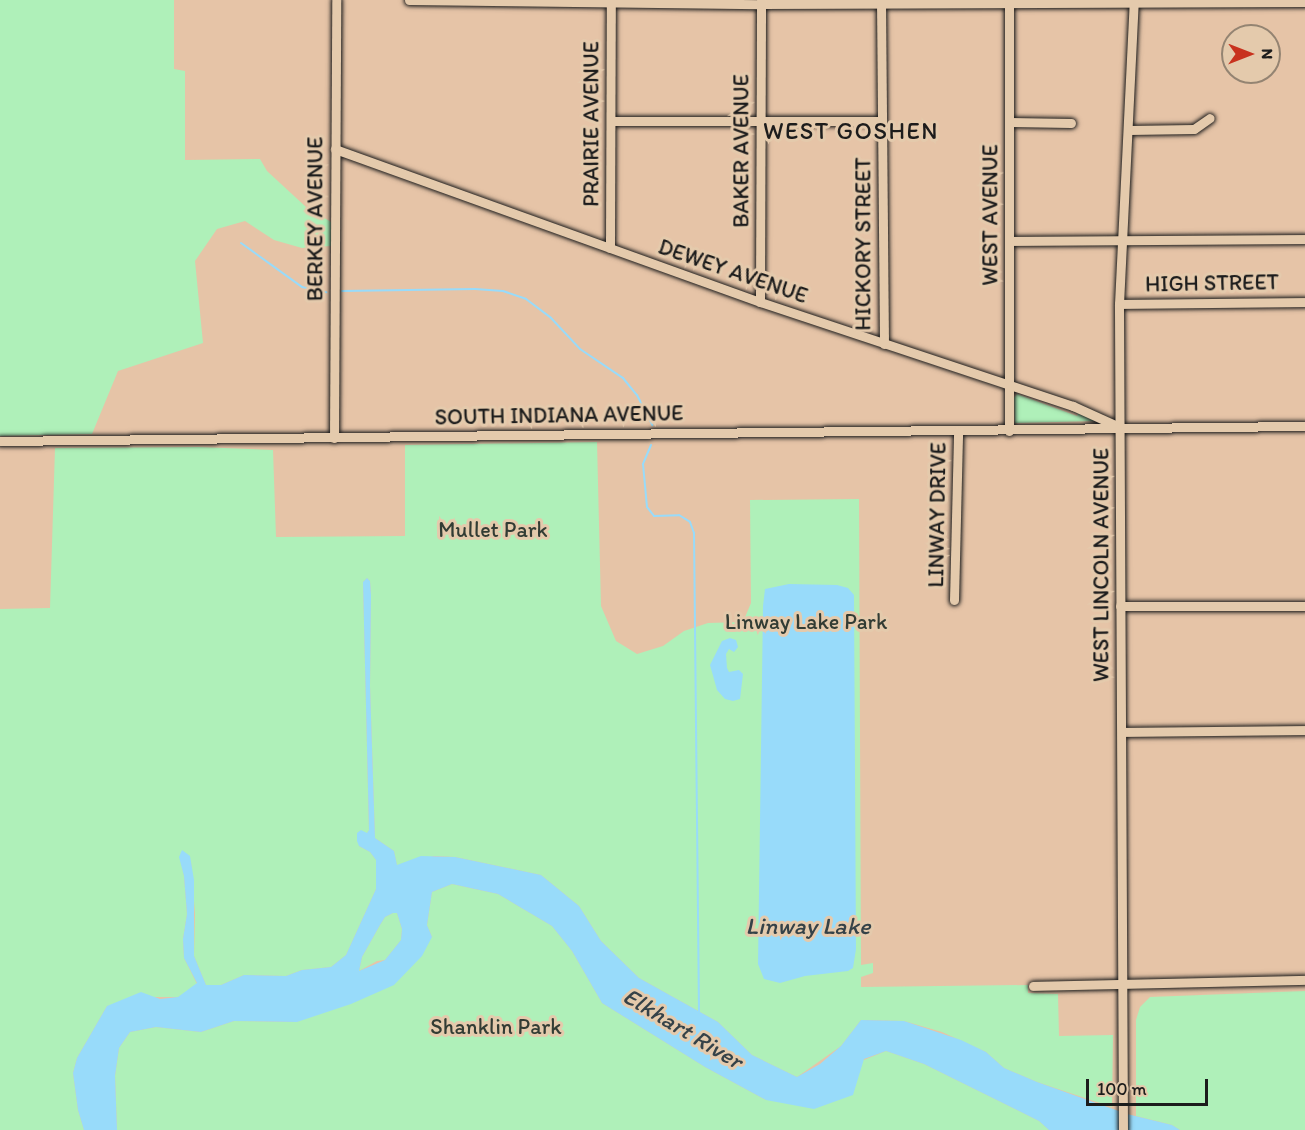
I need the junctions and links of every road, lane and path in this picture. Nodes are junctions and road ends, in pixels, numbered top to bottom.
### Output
1 (336, 0) edge
2 (409, 0) edge
3 (881, 1) edge
4 (1009, 1) edge
5 (1134, 1) edge
6 (611, 2) edge
7 (761, 2) edge
8 (1305, 2) edge
9 (1210, 118) dead end
10 (611, 121) junction
11 (882, 121) junction
12 (760, 122) junction
13 (1010, 122) junction
14 (1071, 123) dead end
15 (1129, 129) junction
16 (335, 149) junction
17 (1305, 239) edge
18 (1009, 241) junction
19 (1120, 241) junction
20 (610, 248) junction
21 (760, 302) junction
22 (1305, 302) edge
23 (1119, 304) junction
24 (884, 344) junction
25 (1009, 386) junction
26 (1305, 426) edge
27 (1119, 428) junction
28 (958, 431) junction
29 (1009, 431) junction
30 (334, 438) junction
31 (0, 441) edge
32 (954, 600) dead end
33 (1120, 606) junction
34 (1305, 606) edge
35 (1305, 730) edge
36 (1122, 732) junction
37 (1305, 980) edge
38 (1123, 984) junction
39 (1033, 986) dead end
40 (1123, 1130) edge

1 - 16 street, BERKEY AVENUE
2 - 6 street
3 - 4 street
3 - 7 street
3 - 11 street, HICKORY STREET
4 - 5 street
4 - 13 street, WEST AVENUE
5 - 8 street
5 - 15 street, WEST LINCOLN AVENUE
6 - 7 street
6 - 10 street, PRAIRIE AVENUE
7 - 12 street, BAKER AVENUE
9 - 15 street
10 - 12 street
10 - 20 street, PRAIRIE AVENUE
11 - 12 street
11 - 24 street, HICKORY STREET
12 - 21 street, BAKER AVENUE
13 - 14 street
13 - 18 street, WEST AVENUE
15 - 19 street, WEST LINCOLN AVENUE
16 - 20 street, DEWEY AVENUE
16 - 30 street, BERKEY AVENUE
17 - 19 street
18 - 19 street
18 - 25 street, WEST AVENUE
19 - 23 street, WEST LINCOLN AVENUE
20 - 21 street, DEWEY AVENUE
21 - 24 street, DEWEY AVENUE
22 - 23 street, HIGH STREET
23 - 27 street, WEST LINCOLN AVENUE
24 - 25 street, DEWEY AVENUE
25 - 27 street, DEWEY AVENUE
25 - 29 street, WEST AVENUE
26 - 27 street, SOUTH INDIANA AVENUE
27 - 29 street, SOUTH INDIANA AVENUE
27 - 33 street, WEST LINCOLN AVENUE
28 - 29 street, SOUTH INDIANA AVENUE
28 - 30 street, SOUTH INDIANA AVENUE
28 - 32 street, LINWAY DRIVE
30 - 31 street, SOUTH INDIANA AVENUE
33 - 34 street
33 - 36 street, WEST LINCOLN AVENUE
35 - 36 street
36 - 38 street, WEST LINCOLN AVENUE
37 - 38 street
38 - 39 street
38 - 40 street, WEST LINCOLN AVENUE

